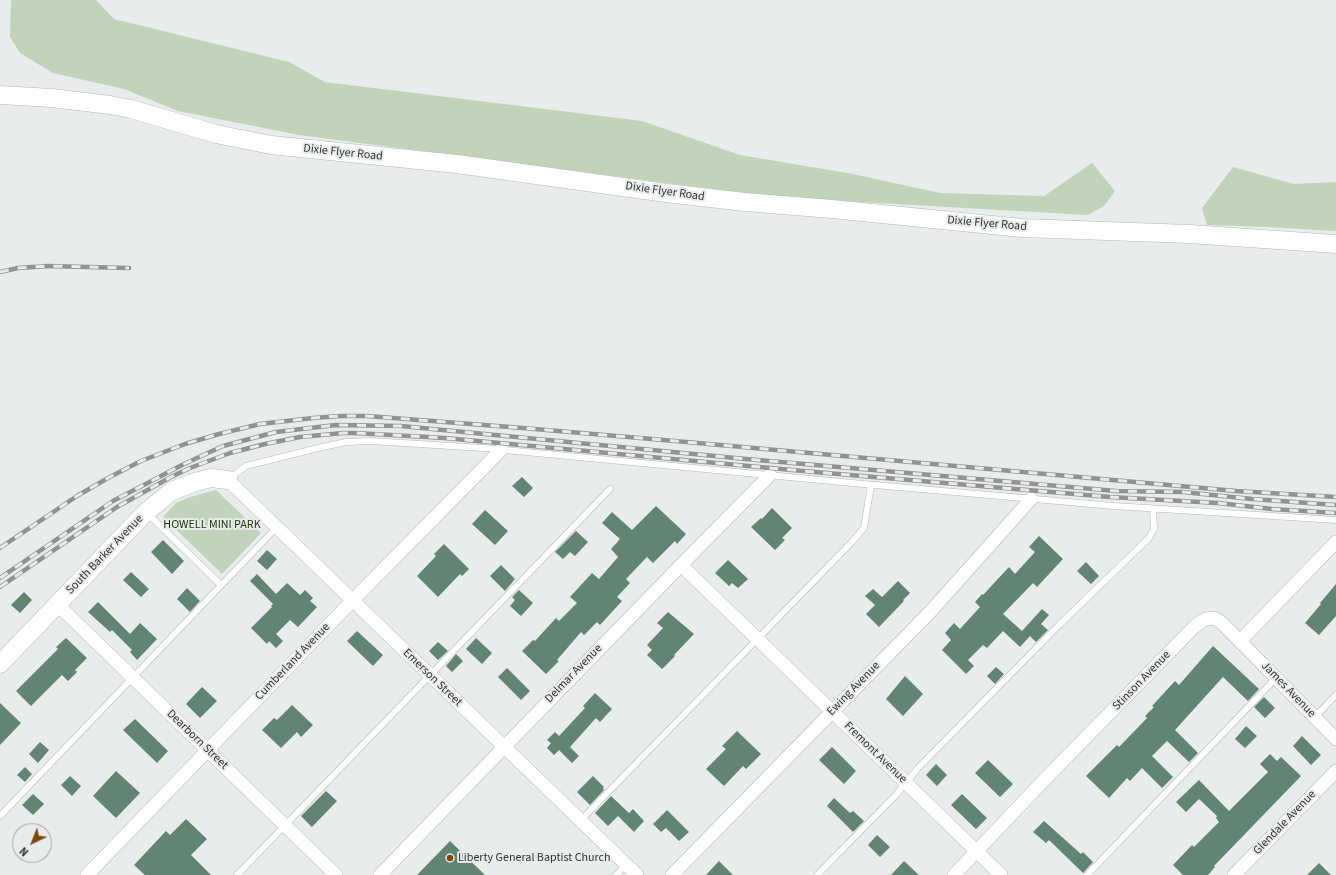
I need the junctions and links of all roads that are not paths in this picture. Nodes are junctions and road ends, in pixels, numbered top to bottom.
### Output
1 (0, 95) edge
2 (1336, 244) edge
3 (501, 450) junction
4 (770, 475) junction
5 (228, 480) junction
6 (871, 485) junction
7 (610, 489) dead end
8 (1031, 499) junction
9 (1153, 509) junction
10 (146, 512) junction
11 (1336, 520) edge
12 (277, 527) junction
13 (1336, 542) edge
14 (681, 565) junction
15 (221, 585) junction
16 (352, 600) junction
17 (58, 605) junction
18 (758, 639) junction
19 (1240, 641) junction
20 (0, 664) edge
21 (429, 675) junction
22 (133, 678) junction
23 (1276, 678) junction
24 (1336, 695) edge
25 (832, 711) junction
26 (1314, 718) junction
27 (1336, 739) edge
28 (504, 746) junction
29 (208, 751) junction
30 (1336, 771) edge
31 (906, 783) junction
32 (0, 816) edge
33 (581, 820) junction
34 (286, 826) junction
35 (977, 852) junction
36 (626, 865) junction
37 (87, 875) edge
38 (237, 875) edge
39 (336, 875) edge
40 (380, 875) edge
41 (616, 875) edge
42 (637, 875) edge
43 (672, 875) edge
44 (817, 875) edge
45 (954, 875) edge
46 (1000, 875) edge
47 (1087, 875) edge
48 (1234, 875) edge

1 - 2 street, Dixie Flyer Road
3 - 4 lane
3 - 5 lane
3 - 16 street, Cumberland Avenue
4 - 6 lane
4 - 14 street, Delmar Avenue
5 - 10 street, South Barker Avenue
5 - 12 street, Emerson Street
6 - 8 lane
6 - 18 lane
7 - 21 lane
8 - 9 lane
8 - 25 street, Ewing Avenue
9 - 11 lane
9 - 31 lane
10 - 15 lane
10 - 17 street, South Barker Avenue
12 - 15 lane
12 - 16 street, Emerson Street
13 - 19 street
14 - 18 street, Fremont Avenue
14 - 28 street, Delmar Avenue
15 - 22 lane
16 - 21 street, Emerson Street
16 - 29 street, Cumberland Avenue
17 - 20 street, South Barker Avenue
17 - 22 street, Dearborn Street
18 - 25 street, Fremont Avenue
18 - 33 lane
19 - 23 street, James Avenue
19 - 35 street, Stinson Avenue
21 - 28 street, Emerson Street
21 - 34 lane
22 - 29 street, Dearborn Street
22 - 32 lane
23 - 26 street, James Avenue
23 - 47 lane
24 - 26 lane
25 - 31 street, Fremont Avenue
25 - 43 street, Ewing Avenue
26 - 27 street, James Avenue
28 - 33 street, Emerson Street
28 - 40 street, Delmar Avenue
29 - 34 street, Dearborn Street
29 - 37 street, Cumberland Avenue
30 - 48 street, Glendale Avenue
31 - 35 street, Fremont Avenue
31 - 44 lane
33 - 36 street, Emerson Street
34 - 38 lane
34 - 39 street, Dearborn Street
35 - 45 street, Stinson Avenue
35 - 46 street, Fremont Avenue
36 - 41 lane
36 - 42 street, Emerson Street

